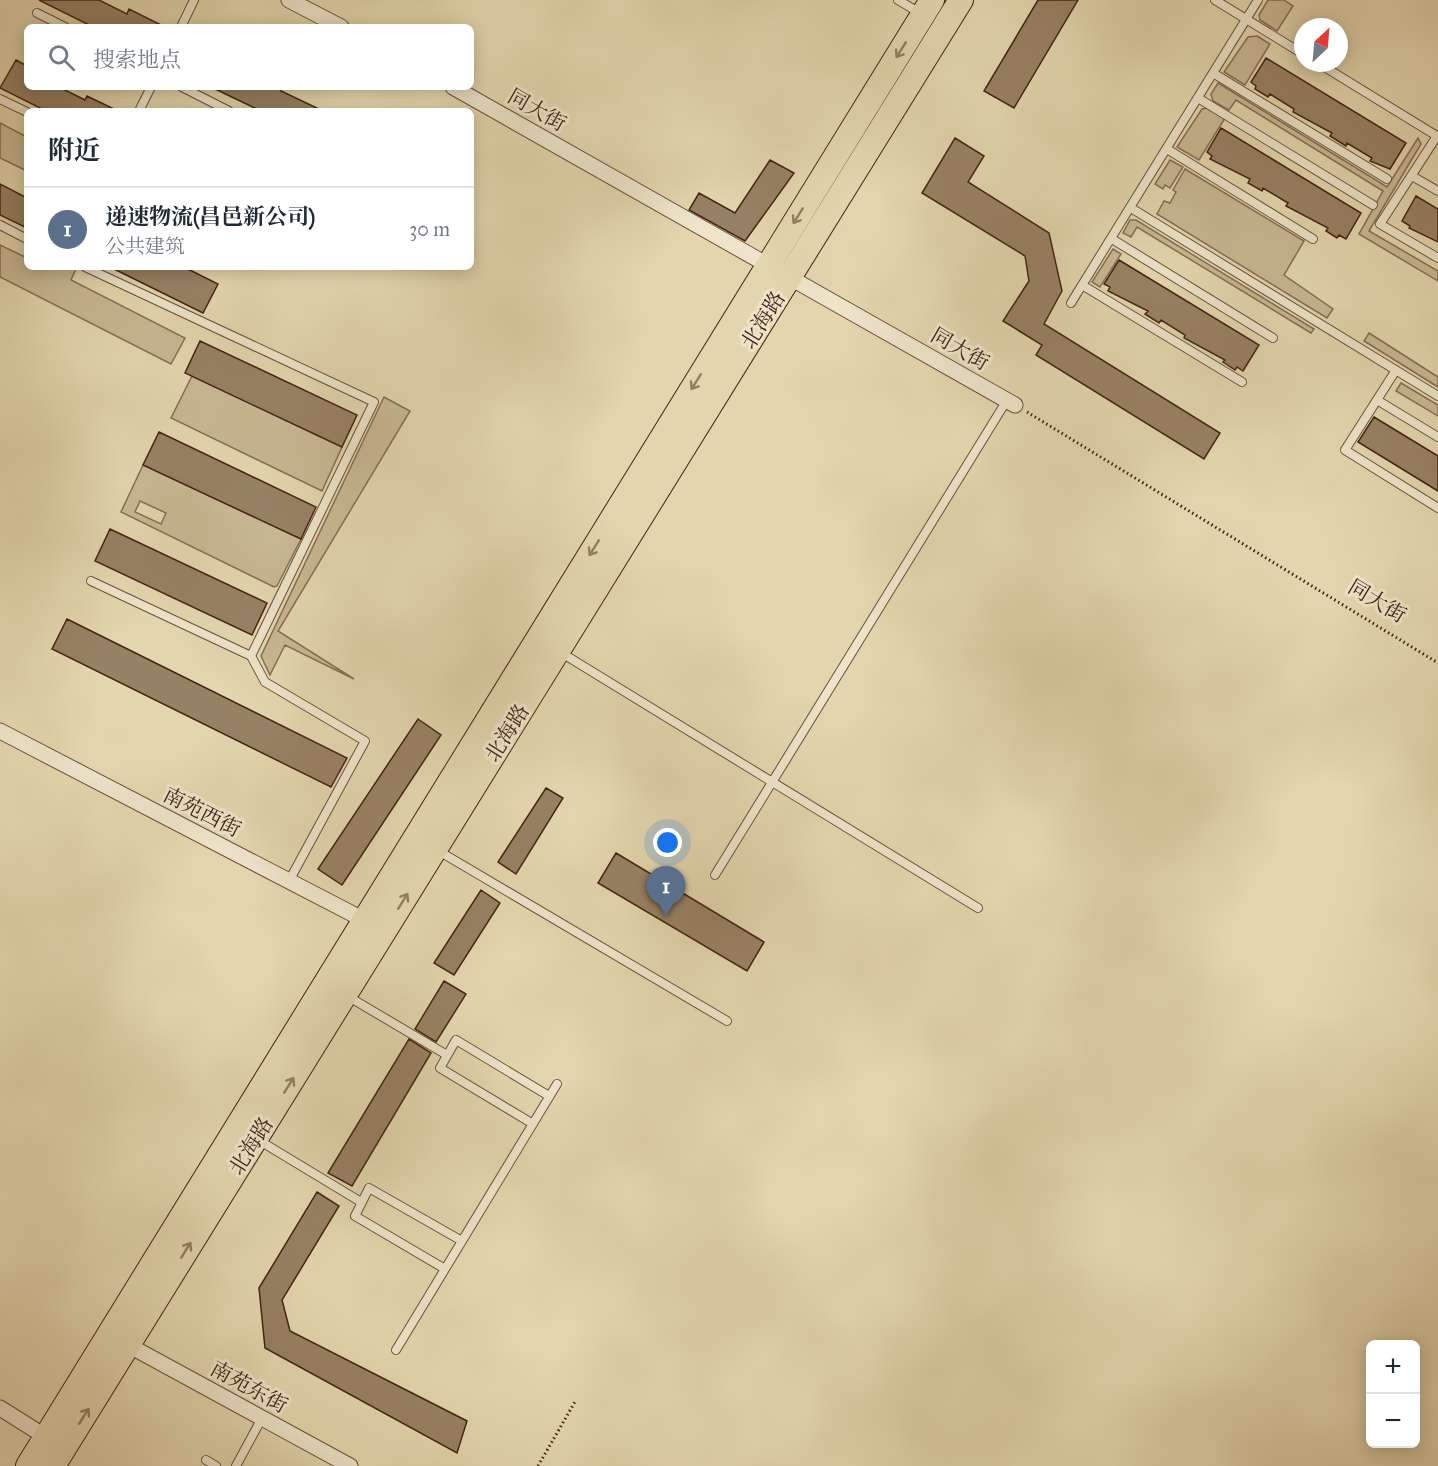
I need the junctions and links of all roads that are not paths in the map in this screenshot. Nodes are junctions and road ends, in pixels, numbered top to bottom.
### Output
1 (195, 0) edge
2 (289, 0) edge
3 (898, 0) edge
4 (961, 0) edge
5 (1215, 0) edge
6 (1258, 0) edge
7 (927, 7) edge
8 (37, 13) dead end
9 (1247, 19) junction
10 (58, 24) edge
11 (183, 24) edge
12 (335, 24) edge
13 (1294, 48) edge
14 (1333, 72) edge
15 (1213, 73) junction
16 (150, 90) edge
17 (188, 90) edge
18 (458, 90) edge
19 (1198, 98) junction
20 (0, 99) edge
21 (140, 108) edge
22 (223, 108) edge
23 (24, 111) edge
24 (1438, 136) edge
25 (1167, 149) junction
26 (1412, 176) junction
27 (1388, 179) dead end
28 (1438, 192) edge
29 (1373, 205) dead end
30 (1131, 208) junction
31 (0, 225) edge
32 (24, 237) edge
33 (1112, 239) junction
34 (1313, 239) dead end
35 (1438, 258) edge
36 (768, 266) junction
37 (91, 270) edge
38 (790, 276) junction
39 (1082, 285) junction
40 (1071, 303) dead end
41 (1273, 338) dead end
42 (1396, 370) junction
43 (1242, 382) dead end
44 (1438, 396) edge
45 (1377, 400) junction
46 (1012, 402) joint
47 (1438, 437) edge
48 (1438, 508) edge
49 (91, 581) dead end
50 (548, 645) junction
51 (251, 656) junction
52 (0, 731) edge
53 (772, 782) junction
54 (435, 849) junction
55 (715, 875) dead end
56 (289, 881) junction
57 (978, 908) dead end
58 (374, 926) junction
59 (345, 994) junction
60 (728, 1022) dead end
61 (447, 1055) junction
62 (557, 1084) dead end
63 (549, 1096) junction
64 (533, 1124) junction
65 (256, 1138) junction
66 (361, 1202) junction
67 (462, 1241) junction
68 (445, 1269) junction
69 (128, 1345) junction
70 (396, 1350) dead end
71 (0, 1408) edge
72 (262, 1418) junction
73 (46, 1437) junction
74 (206, 1460) dead end
75 (28, 1466) edge
76 (53, 1466) edge
77 (216, 1466) edge
78 (236, 1466) edge
79 (350, 1466) edge

1 - 11 lane
2 - 12 street
3 - 7 lane
4 - 38 main road, 北海路
5 - 9 lane
6 - 9 lane
7 -> 36 main road, 北海路
8 - 10 lane
9 - 13 lane
9 - 15 lane
14 - 24 lane
15 - 19 lane
15 - 27 lane
16 - 21 lane
17 - 22 lane
18 - 36 street, 同大街
19 - 25 lane
19 - 29 lane
20 - 23 lane
24 - 26 lane
25 - 30 lane
25 - 34 lane
26 - 28 lane
26 - 35 lane
30 - 33 lane
30 - 42 lane
31 - 32 lane
33 - 39 lane
33 - 41 lane
36 - 38 street, 同大街
36 -> 50 main road, 北海路
37 - 51 lane
38 - 46 street, 同大街
38 - 50 main road, 北海路
39 - 40 lane
39 - 43 lane
42 - 44 lane
42 - 45 lane
45 - 47 lane
45 - 48 lane
46 - 53 lane
49 - 51 lane
50 - 53 lane
50 - 54 main road, 北海路
50 - 58 main road, 北海路
51 - 56 lane
52 - 56 street, 南苑西街
53 - 55 lane
53 - 57 lane
58 -> 54 main road, 北海路
54 - 60 lane
56 - 58 street, 南苑西街
58 - 59 main road, 北海路
58 - 73 main road, 北海路
59 - 61 lane
65 -> 59 main road, 北海路
61 - 63 lane
61 - 64 lane
62 - 63 lane
63 - 64 lane
64 - 67 lane
65 - 66 lane
69 -> 65 main road, 北海路
66 - 67 lane
66 - 68 lane
67 - 68 lane
68 - 70 lane
69 - 72 street, 南苑东街
76 -> 69 main road, 北海路
71 - 73 street
72 - 78 lane
72 - 79 street, 南苑东街
73 - 75 main road, 北海路
74 - 77 lane

